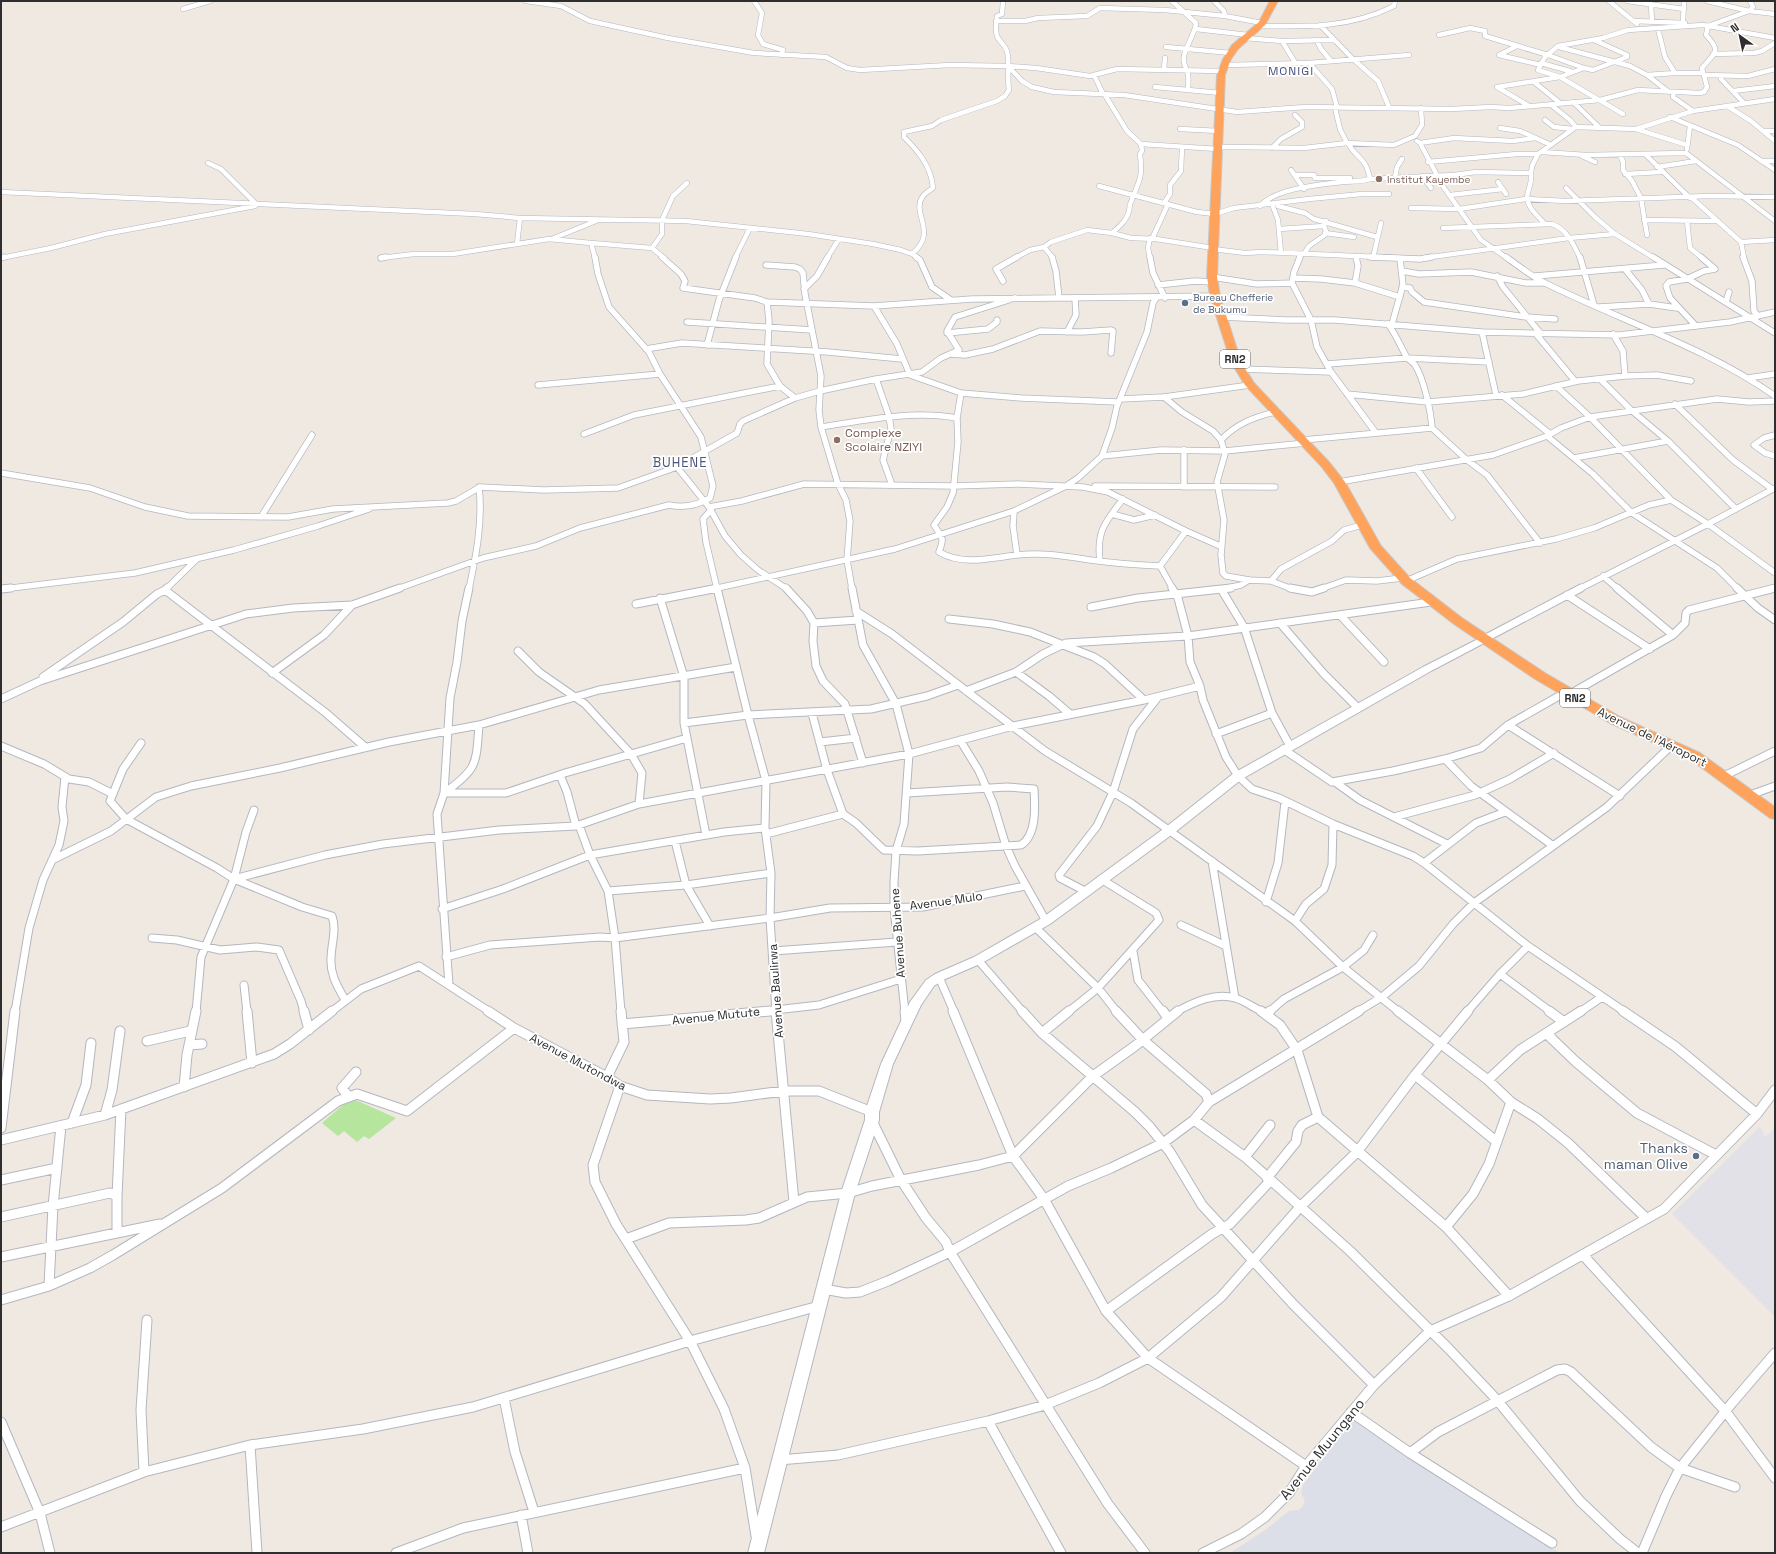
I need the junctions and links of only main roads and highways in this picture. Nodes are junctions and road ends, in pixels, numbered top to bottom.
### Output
1 (1274, 1) edge
2 (1484, 639) junction
3 (1775, 814) edge
4 (756, 1549) edge

1 - 2 highway, RN2
2 - 3 highway, Avenue de l'Aéroport / RN2
2 - 4 main road

